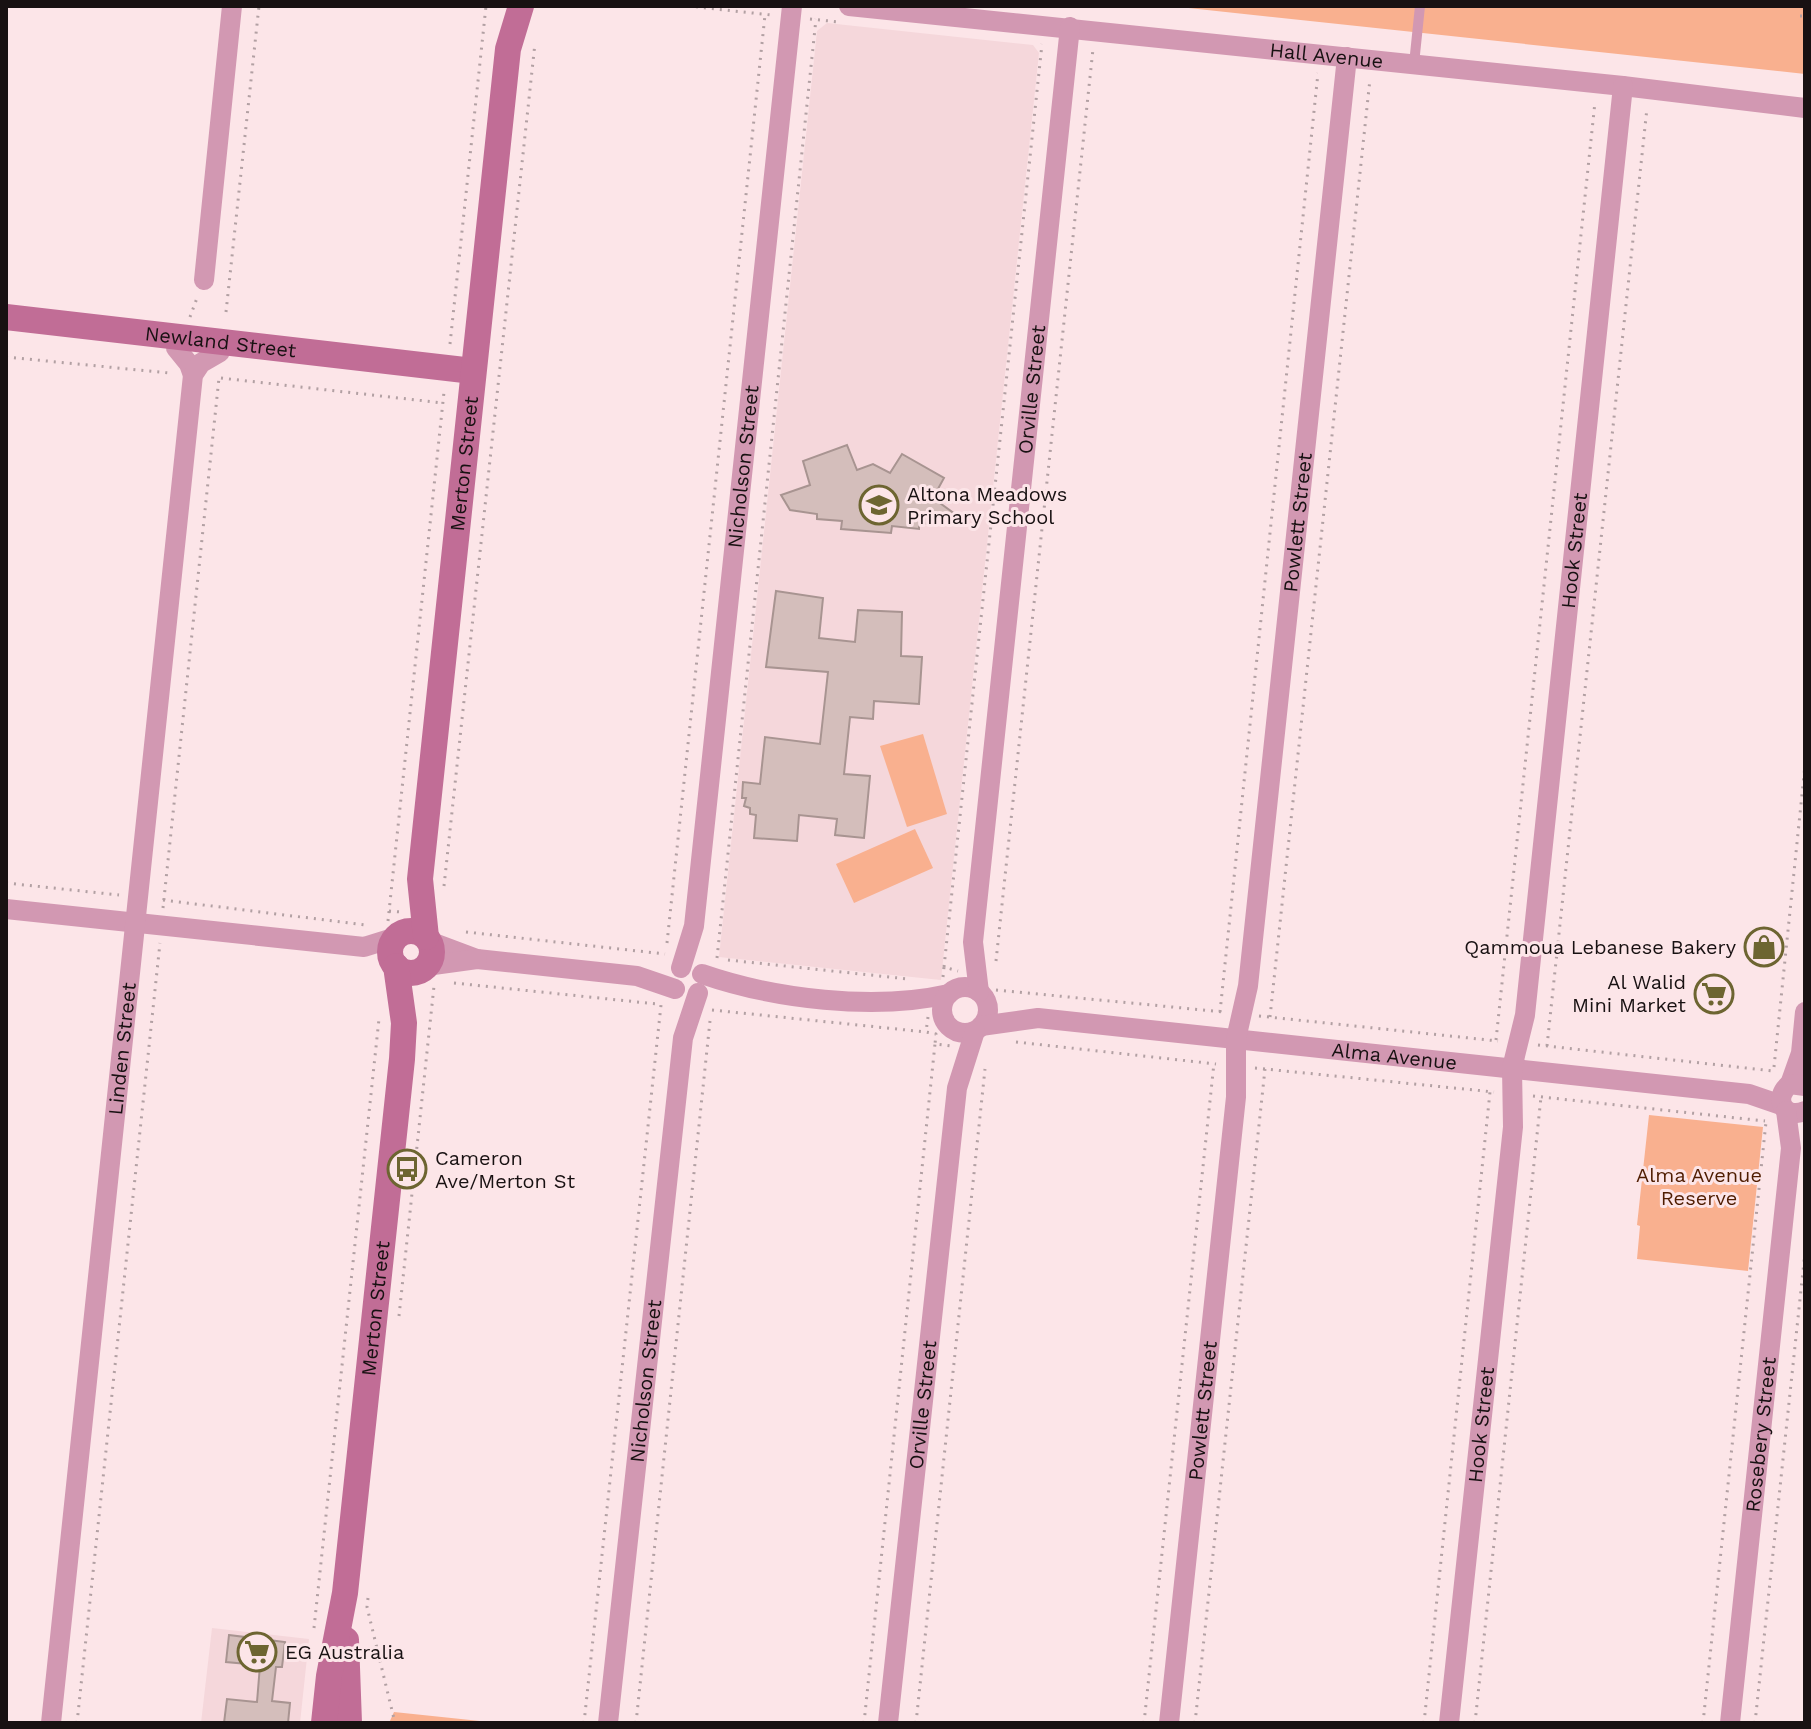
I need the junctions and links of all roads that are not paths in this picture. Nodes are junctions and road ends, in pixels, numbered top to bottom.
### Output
1 (232, 6) edge
2 (504, 6) edge
3 (521, 6) edge
4 (792, 6) edge
5 (849, 6) edge
6 (1420, 6) edge
7 (1070, 27) junction
8 (508, 49) junction
9 (1347, 57) junction
10 (1414, 64) junction
11 (1623, 86) junction
12 (1805, 108) edge
13 (204, 280) road end
14 (6, 317) edge
15 (6, 330) edge
16 (180, 342) junction
17 (220, 352) junction
18 (440, 367) junction
19 (473, 371) junction
20 (193, 375) junction
21 (6, 909) edge
22 (136, 923) junction
23 (407, 942) junction
24 (689, 981) junction
25 (953, 1002) junction
26 (1805, 1012) edge
27 (1038, 1018) junction
28 (978, 1028) junction
29 (1242, 1039) junction
30 (1519, 1069) junction
31 (957, 1088) junction
32 (1792, 1095) edge
33 (338, 1676) junction
34 (51, 1723) edge
35 (324, 1723) edge
36 (349, 1723) edge
37 (608, 1723) edge
38 (888, 1723) edge
39 (1169, 1723) edge
40 (1449, 1723) edge
41 (1730, 1723) edge

1 - 13 street
2 - 8 street, Merton Street
3 - 8 street, Merton Street
4 - 24 street, Nicholson Street
5 - 7 street, Hall Avenue
6 - 10 lane
7 - 9 street, Hall Avenue
7 - 25 street, Orville Street
8 - 19 street, Merton Street
9 - 10 street, Hall Avenue
9 - 29 street, Powlett Street
10 - 11 street, Hall Avenue
11 - 12 street, Hall Avenue
11 - 30 street, Hook Street
14 - 16 street, Newland Street
15 - 16 street, Newland Street
16 - 17 street, Newland Street
16 - 18 street, Newland Street
16 - 20 street
17 - 18 street, Newland Street
17 - 20 street
18 - 19 street, Newland Street
19 - 23 street, Merton Street
20 - 22 street, Linden Street
21 - 22 street
22 - 23 street, Alma Avenue
22 - 34 street, Linden Street
23 - 24 street, Alma Avenue
23 - 33 street, Merton Street
24 - 25 street, Alma Avenue
24 - 37 street, Nicholson Street
25 - 27 street, Alma Avenue
25 - 28 street, Alma Avenue
25 - 28 street, Orville Street
25 - 31 street, Orville Street
26 - 32 street, Rosebery Street
27 - 28 street, Alma Avenue
27 - 29 street, Alma Avenue
28 - 31 street, Orville Street
29 - 30 street, Alma Avenue
29 - 39 street, Powlett Street
30 - 32 street, Alma Avenue
30 - 40 street, Hook Street
31 - 38 street, Orville Street
32 - 41 street, Rosebery Street
33 - 35 street, Merton Street
33 - 36 street, Merton Street

